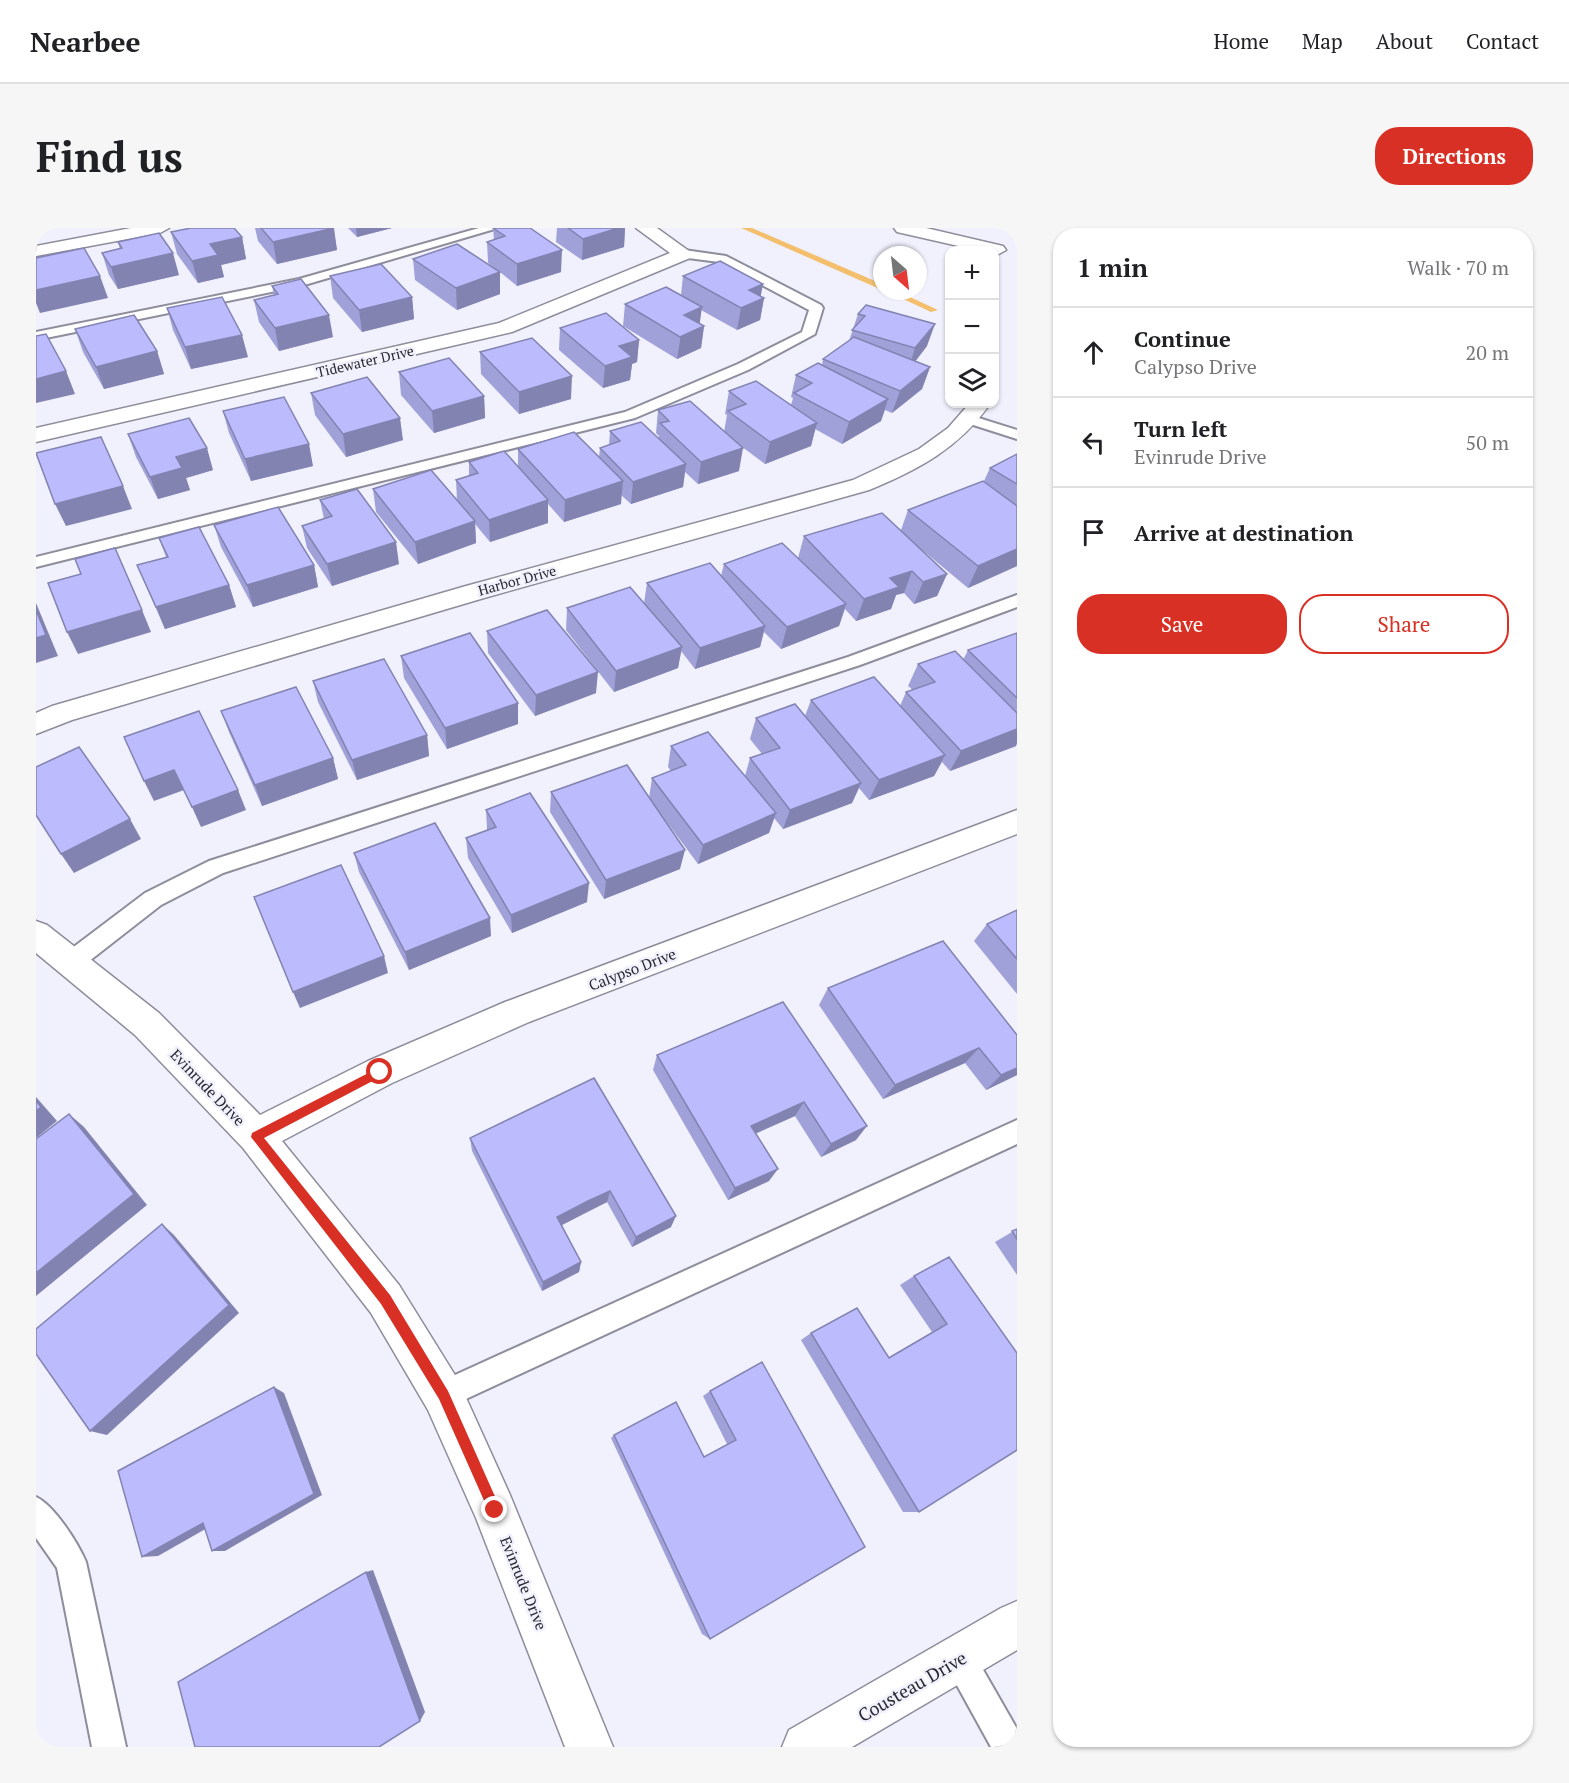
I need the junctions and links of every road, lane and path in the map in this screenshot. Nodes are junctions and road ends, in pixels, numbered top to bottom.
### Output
1 (160, 228) edge
2 (492, 228) edge
3 (645, 228) edge
4 (903, 228) edge
5 (985, 246) edge
6 (36, 251) edge
7 (684, 254) junction
8 (36, 336) edge
9 (974, 411) edge
10 (36, 435) edge
11 (1017, 435) edge
12 (36, 562) edge
13 (1017, 601) edge
14 (36, 724) edge
15 (1017, 822) edge
16 (36, 934) edge
17 (71, 962) junction
18 (1017, 1132) edge
19 (256, 1137) junction
20 (443, 1395) junction
21 (36, 1512) edge
22 (1017, 1624) edge
23 (959, 1658) junction
24 (110, 1747) edge
25 (589, 1747) edge
26 (806, 1747) edge
27 (1009, 1747) edge

1 - 6 street
2 - 8 lane
3 - 7 street
4 - 5 street
7 - 10 street, Tidewater Drive
7 - 12 lane
9 - 11 lane
9 - 14 street, Harbor Drive
13 - 17 lane
15 - 19 street, Calypso Drive
16 - 17 street, Evinrude Drive
17 - 19 street, Evinrude Drive
18 - 20 lane
19 - 20 street, Evinrude Drive
20 - 25 street, Evinrude Drive
21 - 24 lane
22 - 23 street, Cousteau Drive
23 - 26 street, Cousteau Drive
23 - 27 lane

